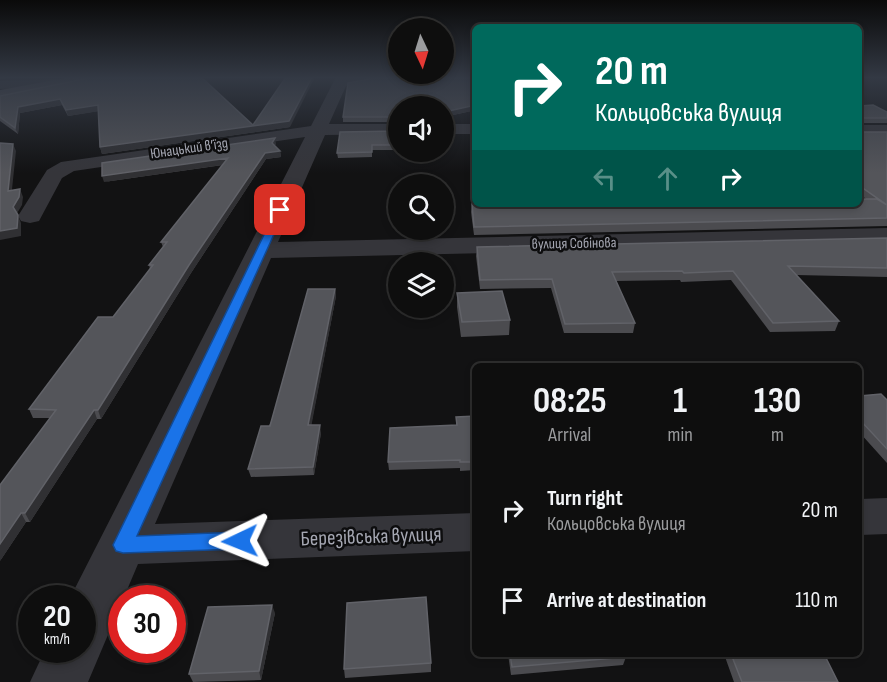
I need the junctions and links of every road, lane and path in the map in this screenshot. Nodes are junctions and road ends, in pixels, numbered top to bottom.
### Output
1 (328, 109) edge
2 (472, 123) edge
3 (454, 127) edge
4 (388, 129) edge
5 (454, 129) edge
6 (472, 129) edge
7 (318, 130) junction
8 (862, 130) edge
9 (887, 130) edge
10 (30, 216) dead end
11 (887, 236) edge
12 (262, 250) junction
13 (887, 516) edge
14 (862, 518) edge
15 (472, 532) edge
16 (123, 545) junction
17 (96, 602) edge
18 (68, 663) edge
19 (59, 682) edge

1 - 7 street
2 - 3 street
4 - 7 street, Юнацький в’їзд
5 - 6 street
7 - 10 street, Юнацький в’їзд
7 - 12 street
8 - 9 street
11 - 12 street, вулиця Собінова
12 - 16 street
13 - 14 street
15 - 16 street, Березівська вулиця
16 - 17 street
18 - 19 street

